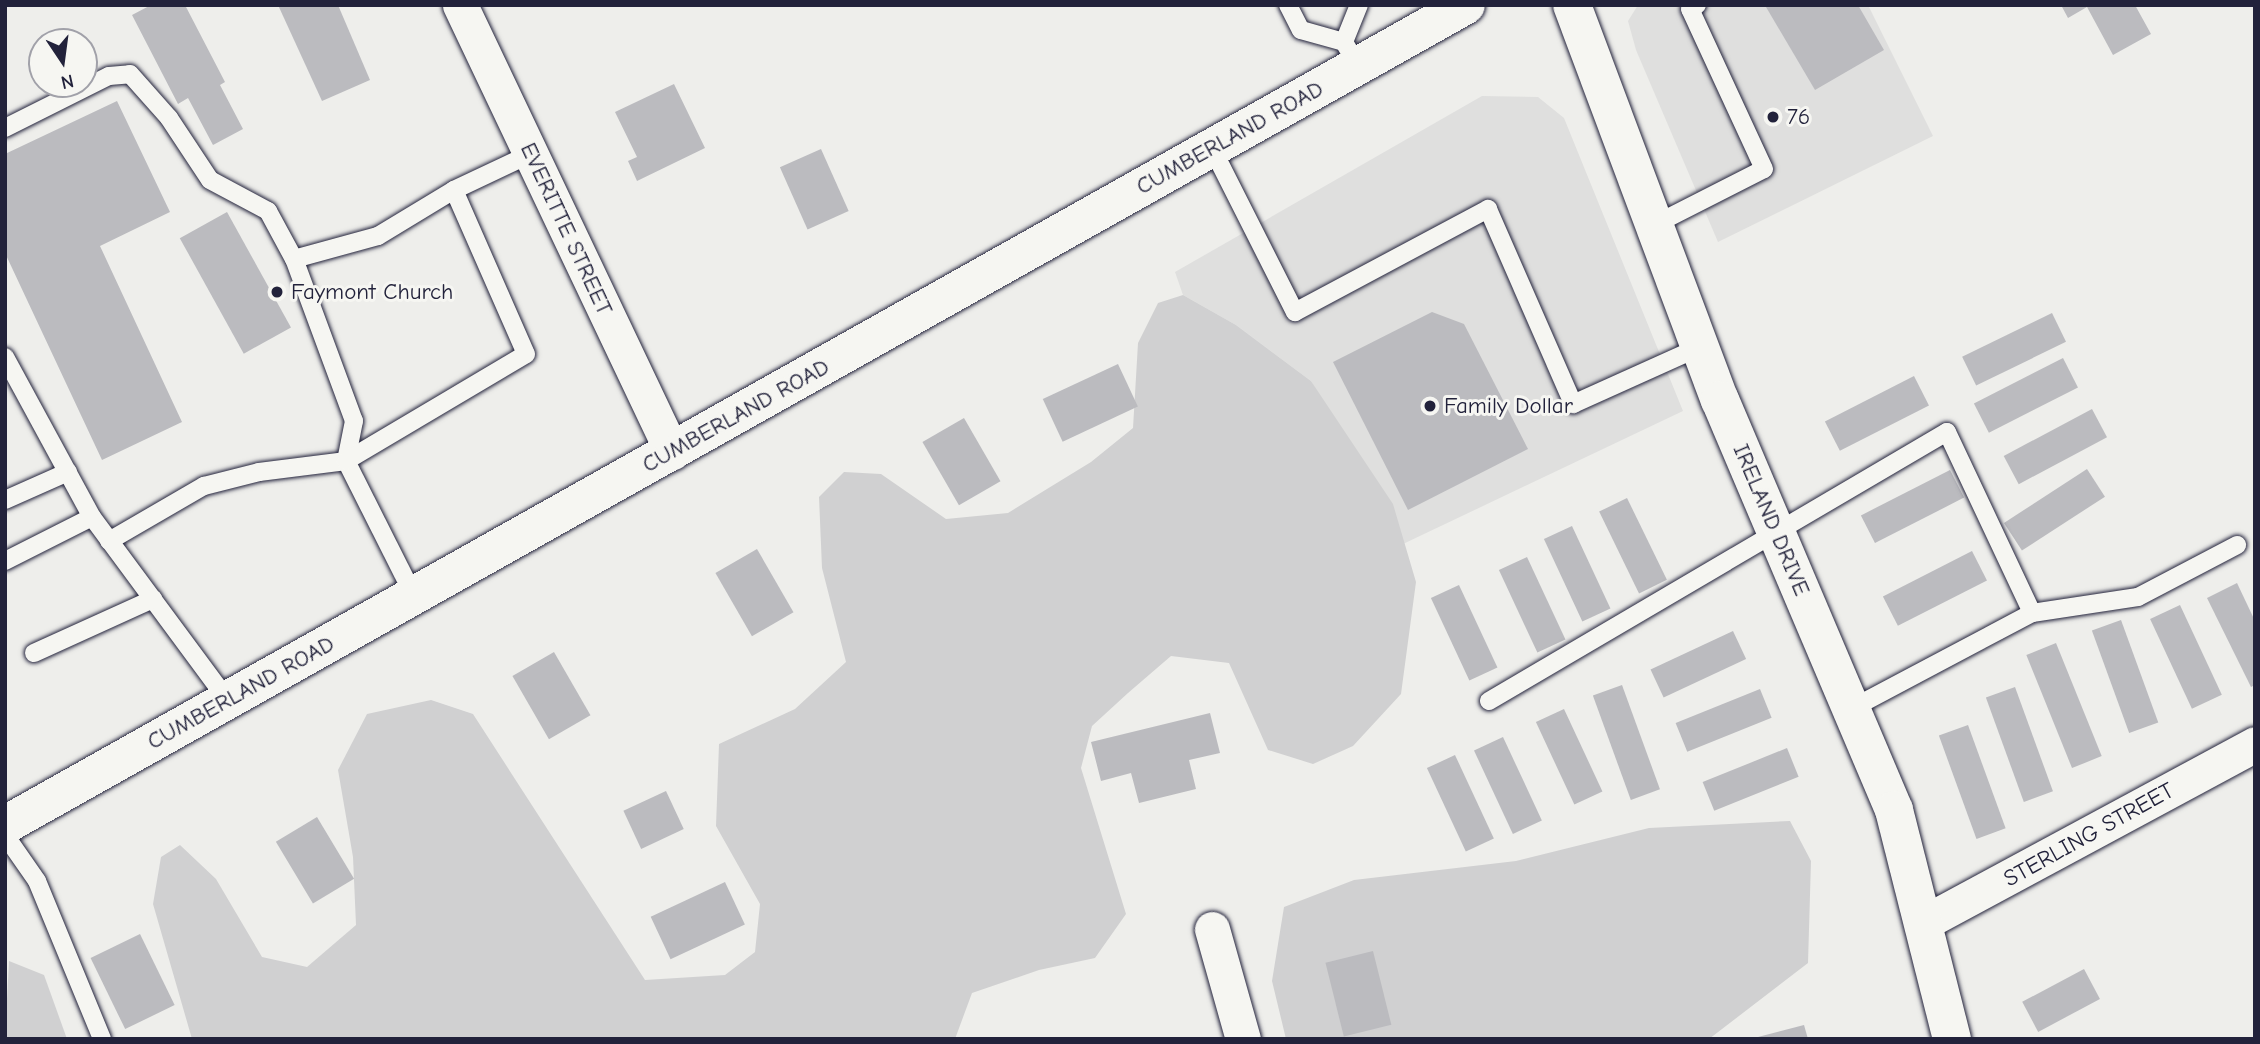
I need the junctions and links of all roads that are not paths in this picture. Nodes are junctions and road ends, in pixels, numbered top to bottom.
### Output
1 (460, 5) edge
2 (1288, 5) edge
3 (1359, 5) edge
4 (1466, 5) edge
5 (1572, 5) edge
6 (1697, 5) edge
7 (1351, 54) junction
8 (5, 128) edge
9 (1212, 148) junction
10 (530, 154) junction
11 (454, 190) junction
12 (1654, 225) junction
13 (294, 259) junction
14 (1700, 347) junction
15 (5, 357) edge
16 (13, 390) edge
17 (672, 452) junction
18 (346, 461) junction
19 (68, 472) junction
20 (5, 500) edge
21 (92, 517) junction
22 (1776, 530) junction
23 (109, 541) junction
24 (2237, 545) dead end
25 (5, 561) edge
26 (414, 596) junction
27 (153, 599) junction
28 (2032, 612) junction
29 (34, 653) dead end
30 (228, 701) junction
31 (1489, 701) dead end
32 (1851, 709) junction
33 (2255, 744) edge
34 (5, 825) edge
35 (5, 835) edge
36 (1923, 923) junction
37 (1212, 929) dead end
38 (102, 1039) edge
39 (1242, 1039) edge
40 (1952, 1039) edge

1 - 10 street, EVERITTE STREET
2 - 7 lane
3 - 7 lane
4 - 7 main road, CUMBERLAND ROAD
5 - 12 main road, IRELAND DRIVE
6 - 12 lane
7 - 9 main road, CUMBERLAND ROAD
8 - 13 lane
9 - 14 lane
9 - 17 main road, CUMBERLAND ROAD
10 - 11 lane
10 - 17 street, EVERITTE STREET
11 - 13 lane
11 - 18 lane
12 - 14 main road, IRELAND DRIVE
13 - 18 lane
14 - 22 main road, IRELAND DRIVE
15 - 16 lane
16 - 19 lane
17 - 26 main road, CUMBERLAND ROAD
18 - 23 lane
18 - 26 lane
19 - 20 lane
19 - 21 lane
21 - 23 lane
21 - 25 lane
22 - 28 lane
22 - 31 lane
22 - 32 main road, IRELAND DRIVE
23 - 27 lane
24 - 28 lane
26 - 30 main road, CUMBERLAND ROAD
27 - 29 lane
27 - 30 lane
28 - 32 lane
30 - 34 main road, CUMBERLAND ROAD
32 - 36 main road, IRELAND DRIVE
33 - 36 street, STERLING STREET
35 - 38 lane
36 - 40 main road, IRELAND DRIVE
37 - 39 street

